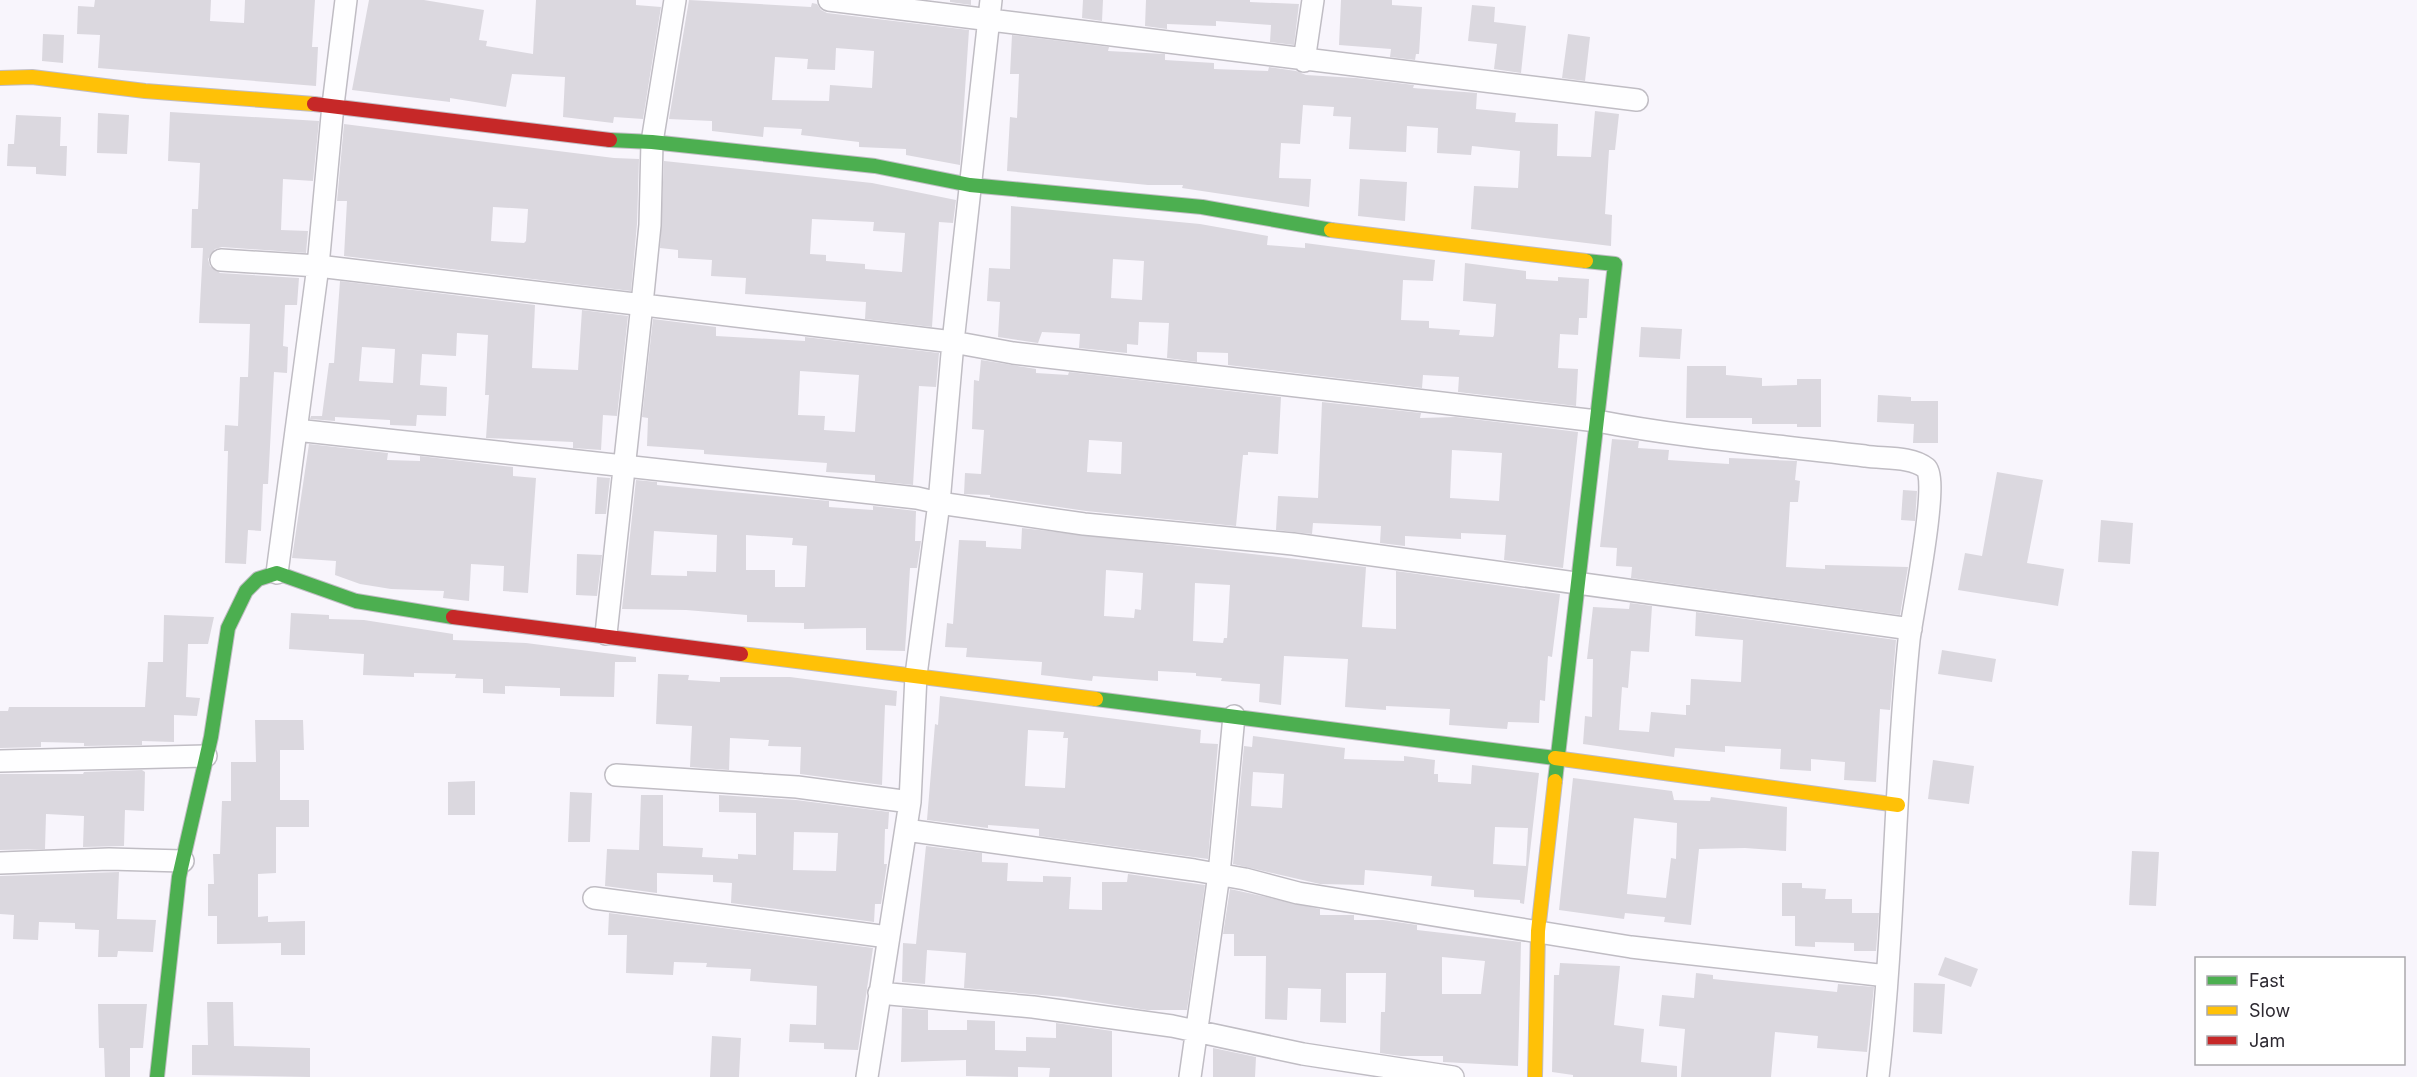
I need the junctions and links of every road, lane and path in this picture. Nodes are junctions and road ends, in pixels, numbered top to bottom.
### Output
1 (346, 0) edge
2 (675, 0) edge
3 (829, 0) edge
4 (991, 0) edge
5 (1313, 0) edge
6 (988, 22) junction
7 (1304, 60) junction
8 (0, 78) edge
9 (1637, 100) dead end
10 (333, 105) junction
11 (652, 142) junction
12 (970, 185) junction
13 (221, 260) dead end
14 (318, 266) junction
15 (642, 304) junction
16 (953, 342) junction
17 (1597, 421) junction
18 (296, 430) junction
19 (626, 467) junction
20 (939, 503) junction
21 (277, 573) junction
22 (1579, 582) junction
23 (1911, 628) junction
24 (606, 634) junction
25 (916, 675) junction
26 (1234, 716) junction
27 (206, 756) junction
28 (1557, 758) junction
29 (0, 761) edge
30 (616, 775) dead end
31 (910, 802) junction
32 (1898, 805) junction
33 (906, 830) junction
34 (183, 861) junction
35 (0, 863) edge
36 (1219, 874) junction
37 (594, 898) dead end
38 (1538, 931) junction
39 (888, 937) junction
40 (1887, 976) junction
41 (879, 993) junction
42 (1196, 1029) junction
43 (157, 1077) edge
44 (867, 1077) edge
45 (1190, 1077) edge
46 (1453, 1077) edge
47 (1535, 1077) edge
48 (1878, 1077) edge

1 - 10 street
2 - 11 street
3 - 6 street
4 - 6 street
5 - 7 street
6 - 7 street
6 - 12 street
7 - 9 street
8 - 10 street
10 - 11 street
10 - 14 street
11 - 12 street
11 - 15 street
12 - 16 street
12 - 17 street
13 - 14 street
14 - 15 street
14 - 18 street
15 - 16 street
15 - 19 street
16 - 17 street
16 - 20 street
17 - 22 street
17 - 23 street
18 - 19 street
18 - 21 street
19 - 20 street
19 - 24 street
20 - 22 street
20 - 25 street
21 - 24 street
21 - 27 street
22 - 23 street
22 - 28 street
23 - 32 street
24 - 25 street
25 - 26 street
25 - 31 street
26 - 28 street
26 - 36 street
27 - 29 street
27 - 34 street
28 - 32 street
28 - 38 street
30 - 31 street
31 - 33 street
32 - 40 street
33 - 36 street
33 - 39 street
34 - 35 street
34 - 43 street
36 - 38 street
36 - 42 street
37 - 39 street
38 - 40 street
38 - 47 street
39 - 41 street
40 - 48 street
41 - 42 street
41 - 44 street
42 - 45 street
42 - 46 street

